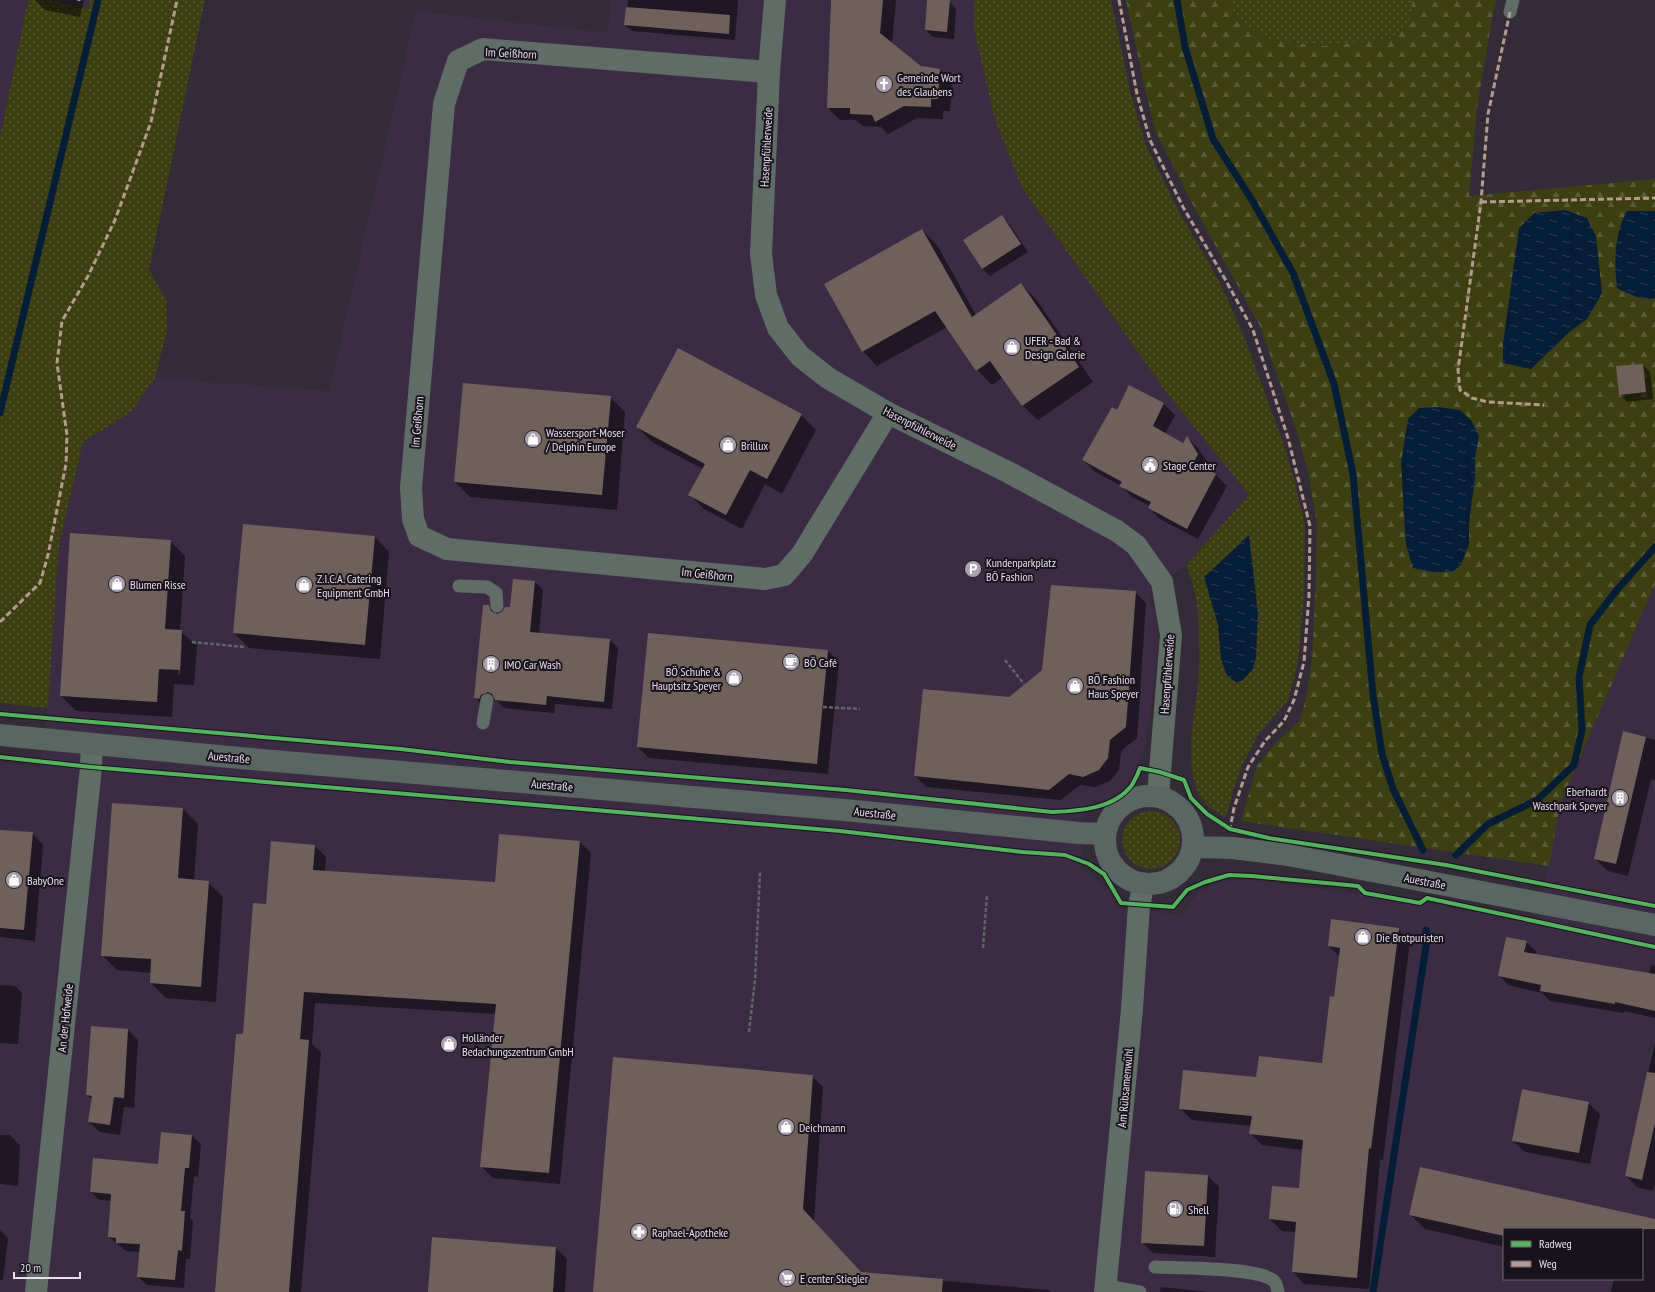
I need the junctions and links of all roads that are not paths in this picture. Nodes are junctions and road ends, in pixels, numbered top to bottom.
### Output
1 (775, 0) edge
2 (769, 72) junction
3 (888, 413) junction
4 (459, 586) dead end
5 (497, 606) dead end
6 (487, 700) dead end
7 (483, 723) dead end
8 (0, 735) edge
9 (92, 744) junction
10 (1158, 796) junction
11 (1104, 834) junction
12 (1193, 847) junction
13 (1144, 884) junction
14 (1655, 925) edge
15 (1155, 1267) dead end
16 (1105, 1289) edge
17 (36, 1292) edge
18 (1140, 1292) edge
19 (1278, 1292) edge

1 - 2 street, Hasenpfühlerweide
2 - 3 street, Hasenpfühlerweide
2 - 3 street, Im Geißhorn
3 - 10 street, Hasenpfühlerweide
4 - 5 lane
6 - 7 lane
8 - 9 street, Auestraße
9 - 11 street, Auestraße
9 - 17 street, An der Hofweide
10 - 11 street
10 - 12 street
11 - 13 street
12 - 13 street
12 - 14 street, Auestraße
13 - 16 street, Am Rübsamenwühl
15 - 19 lane
16 - 18 lane

